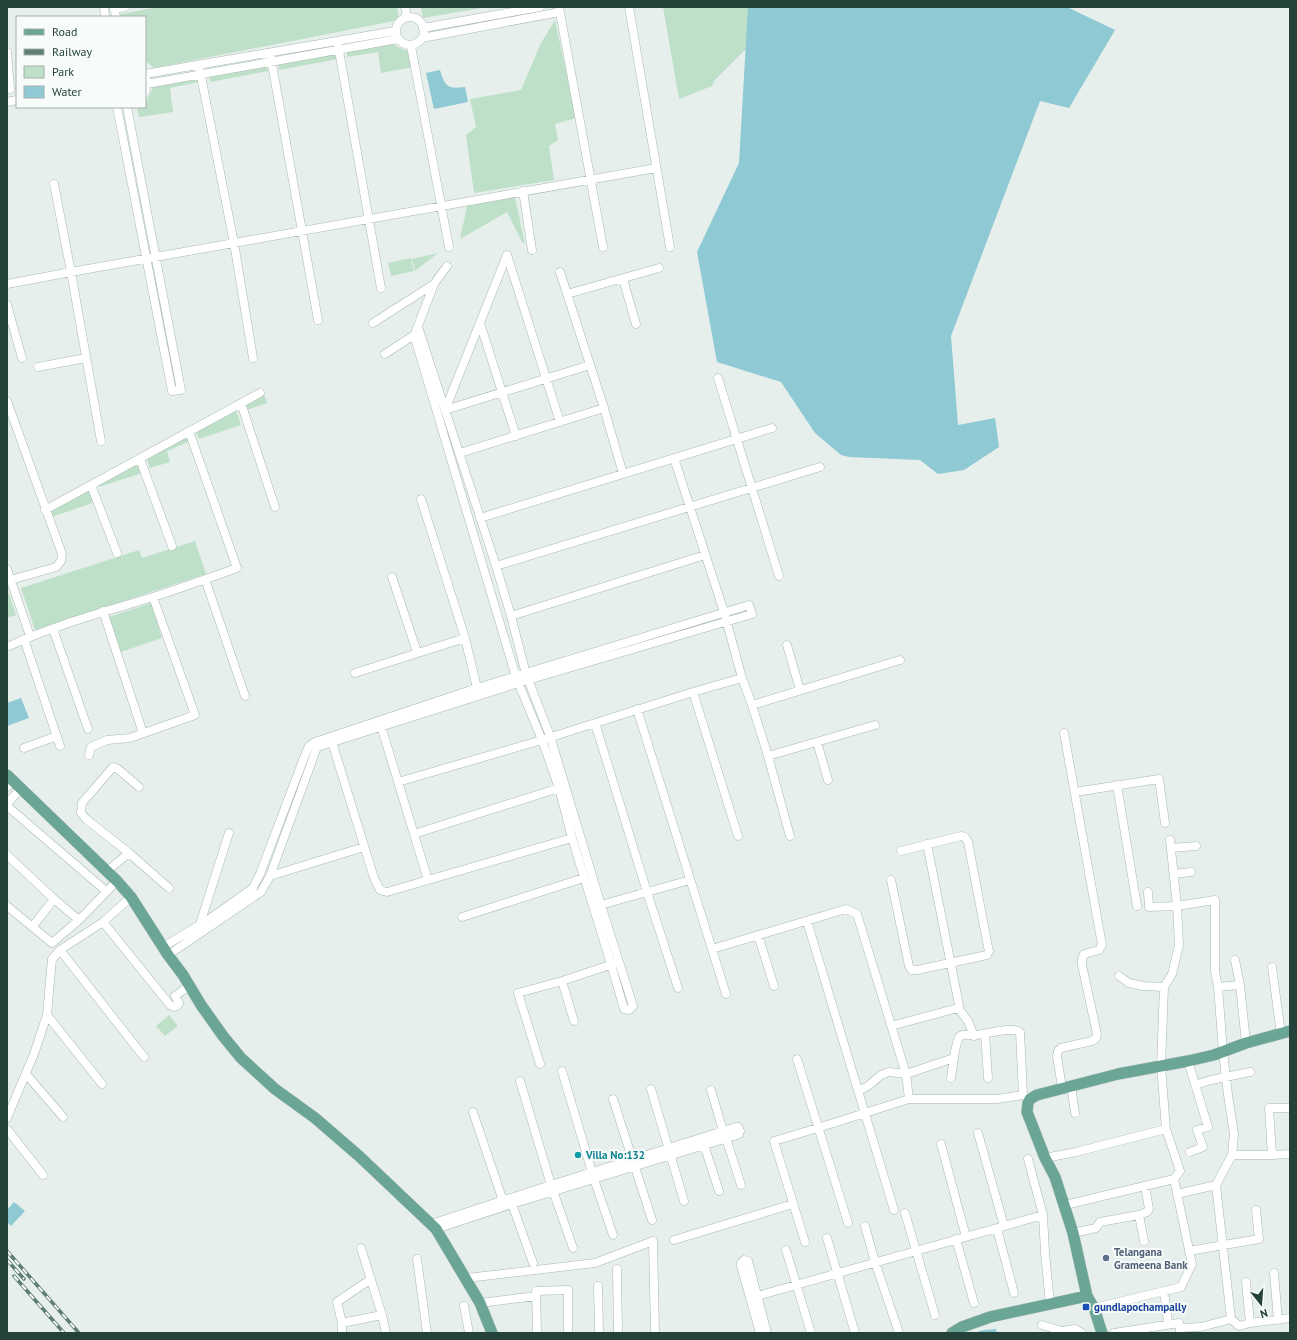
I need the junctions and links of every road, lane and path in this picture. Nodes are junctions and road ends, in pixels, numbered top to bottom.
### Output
1 (125, 7) edge
2 (405, 7) edge
3 (540, 7) edge
4 (629, 7) edge
5 (559, 9) edge
6 (115, 11) edge
7 (407, 17) junction
8 (424, 28) junction
9 (396, 35) junction
10 (422, 38) junction
11 (339, 45) junction
12 (410, 46) junction
13 (7, 52) edge
14 (271, 57) junction
15 (200, 69) junction
16 (146, 74) edge
17 (11, 88) edge
18 (146, 88) edge
19 (117, 108) edge
20 (127, 108) edge
21 (656, 168) junction
22 (591, 179) junction
23 (54, 184) dead end
24 (523, 191) junction
25 (442, 206) junction
26 (369, 219) junction
27 (303, 231) junction
28 (234, 243) junction
29 (449, 246) dead end
30 (670, 246) dead end
31 (603, 247) dead end
32 (532, 250) dead end
33 (156, 257) junction
34 (147, 258) junction
35 (447, 266) dead end
36 (659, 268) dead end
37 (71, 272) junction
38 (560, 272) dead end
39 (622, 279) junction
40 (7, 284) edge
41 (434, 284) junction
42 (381, 288) dead end
43 (567, 294) junction
44 (7, 305) edge
45 (318, 320) dead end
46 (373, 323) dead end
47 (480, 323) junction
48 (636, 324) dead end
49 (418, 327) junction
50 (414, 336) junction
51 (384, 354) dead end
52 (22, 358) dead end
53 (86, 358) junction
54 (254, 358) dead end
55 (590, 365) junction
56 (38, 367) dead end
57 (546, 378) junction
58 (718, 378) dead end
59 (502, 392) junction
60 (260, 393) dead end
61 (7, 401) edge
62 (241, 403) junction
63 (604, 408) junction
64 (445, 410) junction
65 (560, 422) junction
66 (772, 428) dead end
67 (190, 431) junction
68 (516, 436) junction
69 (736, 438) junction
70 (101, 441) dead end
71 (460, 453) junction
72 (674, 458) junction
73 (140, 459) junction
74 (820, 467) dead end
75 (623, 474) junction
76 (91, 485) junction
77 (752, 488) junction
78 (421, 499) dead end
79 (689, 506) junction
80 (275, 507) dead end
81 (45, 510) junction
82 (480, 518) junction
83 (172, 546) dead end
84 (117, 553) dead end
85 (705, 555) junction
86 (496, 566) junction
87 (7, 569) edge
88 (779, 576) dead end
89 (392, 577) dead end
90 (205, 579) junction
91 (9, 581) edge
92 (153, 597) junction
93 (103, 611) junction
94 (724, 612) junction
95 (511, 616) junction
96 (727, 622) junction
97 (53, 629) junction
98 (27, 637) junction
99 (465, 638) junction
100 (787, 645) dead end
101 (7, 647) edge
102 (416, 652) junction
103 (900, 660) dead end
104 (355, 673) dead end
105 (527, 677) junction
106 (742, 678) junction
107 (517, 680) junction
108 (477, 688) junction
109 (800, 690) junction
110 (693, 692) junction
111 (245, 696) dead end
112 (752, 706) junction
113 (637, 709) junction
114 (595, 723) junction
115 (875, 725) dead end
116 (381, 726) junction
117 (88, 729) dead end
118 (143, 733) junction
119 (1064, 733) dead end
120 (57, 736) junction
121 (550, 736) junction
122 (542, 740) junction
123 (332, 742) junction
124 (817, 742) junction
125 (60, 746) dead end
126 (24, 748) dead end
127 (88, 755) dead end
128 (768, 756) junction
129 (828, 780) dead end
130 (398, 782) junction
131 (12, 783) edge
132 (1117, 785) junction
133 (139, 787) dead end
134 (559, 788) junction
135 (1075, 792) junction
136 (7, 805) edge
137 (1165, 823) dead end
138 (229, 833) dead end
139 (414, 834) junction
140 (738, 836) dead end
141 (790, 836) dead end
142 (572, 838) junction
143 (927, 844) junction
144 (1196, 846) dead end
145 (364, 847) junction
146 (901, 851) dead end
147 (129, 853) junction
148 (7, 855) edge
149 (107, 871) junction
150 (1191, 872) dead end
151 (1174, 874) junction
152 (270, 876) junction
153 (584, 878) junction
154 (428, 880) junction
155 (690, 880) junction
156 (891, 880) dead end
157 (117, 881) junction
158 (169, 888) dead end
159 (106, 891) junction
160 (646, 892) junction
161 (1148, 892) dead end
162 (131, 897) junction
163 (54, 899) junction
164 (7, 906) edge
165 (597, 906) junction
166 (1137, 906) dead end
167 (1177, 906) junction
168 (462, 917) dead end
169 (79, 920) junction
170 (807, 921) junction
171 (103, 922) junction
172 (200, 924) junction
173 (33, 926) junction
174 (758, 935) junction
175 (712, 949) junction
176 (60, 950) junction
177 (165, 951) junction
178 (1235, 960) dead end
179 (615, 963) junction
180 (951, 964) junction
181 (1272, 967) dead end
182 (1119, 976) dead end
183 (562, 981) junction
184 (1240, 985) junction
185 (189, 986) junction
186 (774, 986) dead end
187 (1164, 987) junction
188 (1218, 987) junction
189 (678, 988) dead end
190 (726, 994) dead end
191 (958, 1008) junction
192 (47, 1016) junction
193 (574, 1021) dead end
194 (891, 1026) junction
195 (1286, 1032) edge
196 (985, 1034) junction
197 (974, 1036) junction
198 (1246, 1043) junction
199 (1223, 1052) junction
200 (144, 1057) dead end
201 (954, 1058) junction
202 (797, 1059) dead end
203 (1188, 1061) junction
204 (540, 1064) dead end
205 (1161, 1066) junction
206 (562, 1071) dead end
207 (1250, 1072) dead end
208 (26, 1074) junction
209 (906, 1074) junction
210 (1226, 1077) junction
211 (951, 1078) dead end
212 (988, 1078) dead end
213 (520, 1081) dead end
214 (102, 1084) dead end
215 (1195, 1085) junction
216 (1066, 1087) junction
217 (651, 1088) dead end
218 (711, 1090) dead end
219 (858, 1091) junction
220 (1027, 1097) junction
221 (909, 1099) junction
222 (613, 1100) dead end
223 (1290, 1108) edge
224 (474, 1112) dead end
225 (864, 1112) junction
226 (1075, 1113) dead end
227 (63, 1117) dead end
228 (7, 1118) edge
229 (819, 1128) junction
230 (7, 1129) edge
231 (1166, 1129) junction
232 (978, 1133) dead end
233 (724, 1135) junction
234 (941, 1144) dead end
235 (704, 1145) junction
236 (669, 1152) junction
237 (1190, 1152) dead end
238 (1290, 1154) edge
239 (1272, 1155) junction
240 (1232, 1156) junction
241 (1045, 1158) junction
242 (1028, 1159) dead end
243 (633, 1163) junction
244 (43, 1175) dead end
245 (593, 1175) junction
246 (1174, 1179) junction
247 (740, 1185) dead end
248 (1216, 1185) junction
249 (1145, 1186) junction
250 (553, 1188) junction
251 (719, 1191) dead end
252 (1177, 1194) junction
253 (502, 1201) junction
254 (684, 1201) dead end
255 (512, 1204) junction
256 (793, 1204) junction
257 (1065, 1205) junction
258 (894, 1210) dead end
259 (1256, 1210) dead end
260 (905, 1214) dead end
261 (1043, 1215) junction
262 (1139, 1215) junction
263 (652, 1220) dead end
264 (848, 1223) dead end
265 (865, 1226) dead end
266 (433, 1227) junction
267 (1001, 1227) junction
268 (1073, 1233) junction
269 (613, 1235) dead end
270 (966, 1237) junction
271 (827, 1238) dead end
272 (956, 1239) junction
273 (674, 1240) dead end
274 (1144, 1241) dead end
275 (805, 1242) dead end
276 (1224, 1244) junction
277 (361, 1248) dead end
278 (573, 1248) dead end
279 (786, 1250) dead end
280 (915, 1251) junction
281 (1189, 1251) junction
282 (417, 1260) dead end
283 (875, 1262) junction
284 (533, 1263) dead end
285 (617, 1270) dead end
286 (1274, 1273) dead end
287 (837, 1274) junction
288 (467, 1278) junction
289 (371, 1279) junction
290 (1246, 1282) dead end
291 (797, 1285) junction
292 (598, 1286) dead end
293 (1164, 1291) junction
294 (1014, 1293) dead end
295 (536, 1296) junction
296 (1087, 1296) junction
297 (754, 1297) junction
298 (974, 1302) dead end
299 (480, 1303) junction
300 (1050, 1304) junction
301 (464, 1306) dead end
302 (1094, 1308) junction
303 (382, 1315) junction
304 (936, 1315) dead end
305 (1290, 1318) edge
306 (1231, 1319) junction
307 (1278, 1320) junction
308 (342, 1323) junction
309 (1250, 1323) junction
310 (1168, 1324) junction
311 (1042, 1325) dead end
312 (1180, 1330) edge
313 (1240, 1330) edge
314 (342, 1333) edge
315 (386, 1333) edge
316 (427, 1333) edge
317 (469, 1333) edge
318 (492, 1333) edge
319 (537, 1333) edge
320 (568, 1333) edge
321 (599, 1333) edge
322 (618, 1333) edge
323 (654, 1333) edge
324 (760, 1333) edge
325 (767, 1333) edge
326 (811, 1333) edge
327 (855, 1333) edge
328 (899, 1333) edge
329 (952, 1333) edge
330 (1082, 1333) edge
331 (1102, 1333) edge
332 (1114, 1333) edge

1 - 6 street
2 - 7 street
3 - 8 street
4 - 21 street
5 - 10 street
5 - 22 street
7 - 8 street
7 - 9 street
8 - 10 street
9 - 11 street
9 - 12 street
10 - 12 street
11 - 14 street
11 - 26 street
12 - 25 street
13 - 17 street
14 - 15 street
14 - 27 street
15 - 16 street
15 - 18 street
15 - 28 street
19 - 34 street
20 - 33 street
21 - 22 street
21 - 30 street
22 - 24 street
22 - 31 street
23 - 37 street
24 - 25 street
24 - 32 street
25 - 26 street
25 - 29 street
26 - 27 street
26 - 42 street
27 - 28 street
27 - 45 street
28 - 33 street
28 - 54 street
33 - 34 street
33 - 34 street
34 - 37 street
35 - 41 street
36 - 39 street
37 - 40 street
37 - 53 street
38 - 43 street
39 - 43 street
39 - 48 street
41 - 46 street
41 - 49 street
43 - 55 street
44 - 52 street
47 - 57 street
47 - 59 street
47 - 64 street
49 - 50 street
49 - 64 street
50 - 51 street
50 - 107 street
53 - 56 street
53 - 70 street
55 - 57 street
55 - 63 street
57 - 59 street
57 - 65 street
58 - 69 street
59 - 64 street
59 - 68 street
60 - 62 street
61 - 81 street
62 - 67 street
62 - 80 street
63 - 65 street
63 - 75 street
64 - 71 street
65 - 68 street
66 - 69 street
67 - 73 street
67 - 90 street
68 - 71 street
69 - 72 street
69 - 77 street
71 - 82 street
72 - 75 street
72 - 79 street
73 - 76 street
73 - 83 street
74 - 77 street
75 - 82 street
76 - 81 street
76 - 84 street
77 - 79 street
77 - 88 street
78 - 99 street
79 - 85 street
79 - 86 street
81 - 91 street
82 - 86 street
85 - 94 street
85 - 95 street
86 - 95 street
87 - 91 street
89 - 102 street
90 - 92 street
90 - 111 street
91 - 98 street
92 - 93 street
92 - 118 street
93 - 97 street
93 - 118 street
94 - 96 street
94 - 96 street
94 - 105 street
95 - 105 street
96 - 105 street
96 - 106 street
97 - 98 street
97 - 117 street
98 - 101 street
98 - 120 street
99 - 102 street
99 - 108 street
100 - 109 street
102 - 104 street
103 - 109 street
105 - 107 street
105 - 121 street
106 - 110 street
106 - 112 street
107 - 108 street
107 - 116 street
107 - 122 street
108 - 172 street
109 - 112 street
110 - 113 street
110 - 140 street
112 - 128 street
113 - 114 street
113 - 155 street
114 - 121 street
114 - 160 street
115 - 124 street
116 - 123 street
116 - 130 street
118 - 127 street
119 - 135 street
120 - 125 street
120 - 126 street
121 - 122 street
121 - 165 street
122 - 130 street
122 - 134 street
123 - 145 street
123 - 152 street
124 - 128 street
124 - 129 street
128 - 141 street
130 - 139 street
131 - 136 street
131 - 149 main road
132 - 135 street
132 - 137 street
132 - 166 street
133 - 147 street
134 - 139 street
134 - 142 street
135 - 216 street
136 - 159 street
138 - 172 street
139 - 154 street
142 - 153 street
142 - 154 street
143 - 146 street
143 - 180 street
143 - 180 street
144 - 151 street
145 - 152 street
145 - 154 street
147 - 149 street
147 - 158 street
148 - 163 street
149 - 157 main road
150 - 151 street
151 - 167 street
152 - 177 street
153 - 165 street
153 - 168 street
155 - 160 street
155 - 175 street
156 - 180 street
157 - 159 street
157 - 162 main road
159 - 169 street
160 - 165 street
160 - 189 street
161 - 167 street
162 - 171 street
162 - 177 main road
163 - 169 street
163 - 173 street
164 - 173 street
165 - 179 street
167 - 187 street
167 - 188 street
169 - 173 street
170 - 174 street
170 - 194 street
170 - 219 street
171 - 176 street
171 - 185 street
172 - 177 street
174 - 175 street
174 - 186 street
175 - 190 street
176 - 192 street
176 - 200 street
177 - 185 main road
178 - 184 street
179 - 179 street
179 - 183 street
180 - 191 street
181 - 195 street
182 - 187 street
183 - 193 street
183 - 204 street
184 - 188 street
184 - 198 street
185 - 266 main road
187 - 205 street
188 - 199 street
191 - 194 street
191 - 197 street
192 - 208 street
192 - 214 street
194 - 209 street
195 - 198 main road
196 - 197 street
196 - 212 street
196 - 220 street
197 - 201 street
198 - 199 main road
199 - 203 main road
199 - 210 street
201 - 209 street
201 - 211 street
202 - 229 street
203 - 205 main road
203 - 215 street
205 - 216 main road
205 - 231 street
206 - 245 street
207 - 210 street
208 - 227 street
208 - 228 street
209 - 219 street
209 - 221 street
210 - 215 street
210 - 240 street
213 - 250 street
215 - 237 street
216 - 220 main road
216 - 226 street
217 - 236 street
218 - 233 street
219 - 225 street
220 - 221 street
220 - 241 main road
221 - 225 street
222 - 243 street
223 - 239 street
224 - 253 street
225 - 229 street
225 - 258 street
229 - 256 street
229 - 264 street
230 - 244 street
231 - 241 street
231 - 246 street
232 - 267 street
233 - 235 street
233 - 236 street
233 - 247 street
234 - 270 street
235 - 236 street
235 - 251 street
236 - 243 street
236 - 254 street
238 - 239 street
239 - 240 street
240 - 248 street
241 - 257 main road
242 - 261 street
243 - 245 street
243 - 263 street
245 - 250 street
245 - 269 street
246 - 249 street
246 - 252 street
248 - 252 street
248 - 276 street
249 - 257 street
249 - 262 street
250 - 253 street
250 - 255 street
250 - 278 street
252 - 281 street
253 - 266 street
255 - 266 street
255 - 284 street
256 - 273 street
256 - 275 street
257 - 268 main road
259 - 276 street
260 - 280 street
261 - 267 street
261 - 300 street
262 - 268 street
262 - 274 street
265 - 283 street
266 - 288 main road
267 - 270 street
267 - 294 street
268 - 296 main road
270 - 272 street
271 - 287 street
272 - 280 street
272 - 298 street
276 - 281 street
276 - 306 street
277 - 289 street
279 - 291 street
280 - 283 street
280 - 304 street
281 - 293 street
282 - 316 street
283 - 287 street
283 - 328 street
285 - 322 street
286 - 307 street
287 - 291 street
287 - 327 street
288 - 299 main road
288 - 323 street
289 - 303 street
289 - 308 street
290 - 309 street
291 - 297 street
291 - 326 street
292 - 321 street
293 - 302 street
293 - 310 street
295 - 299 street
295 - 319 street
295 - 320 street
296 - 300 main road
296 - 302 main road
297 - 324 street
297 - 325 street
299 - 318 main road
300 - 329 main road
301 - 317 street
302 - 331 main road
303 - 308 street
303 - 315 street
305 - 307 street
306 - 312 street
306 - 313 street
307 - 309 street
308 - 314 street
309 - 313 street
310 - 312 street
310 - 332 street
311 - 330 street

